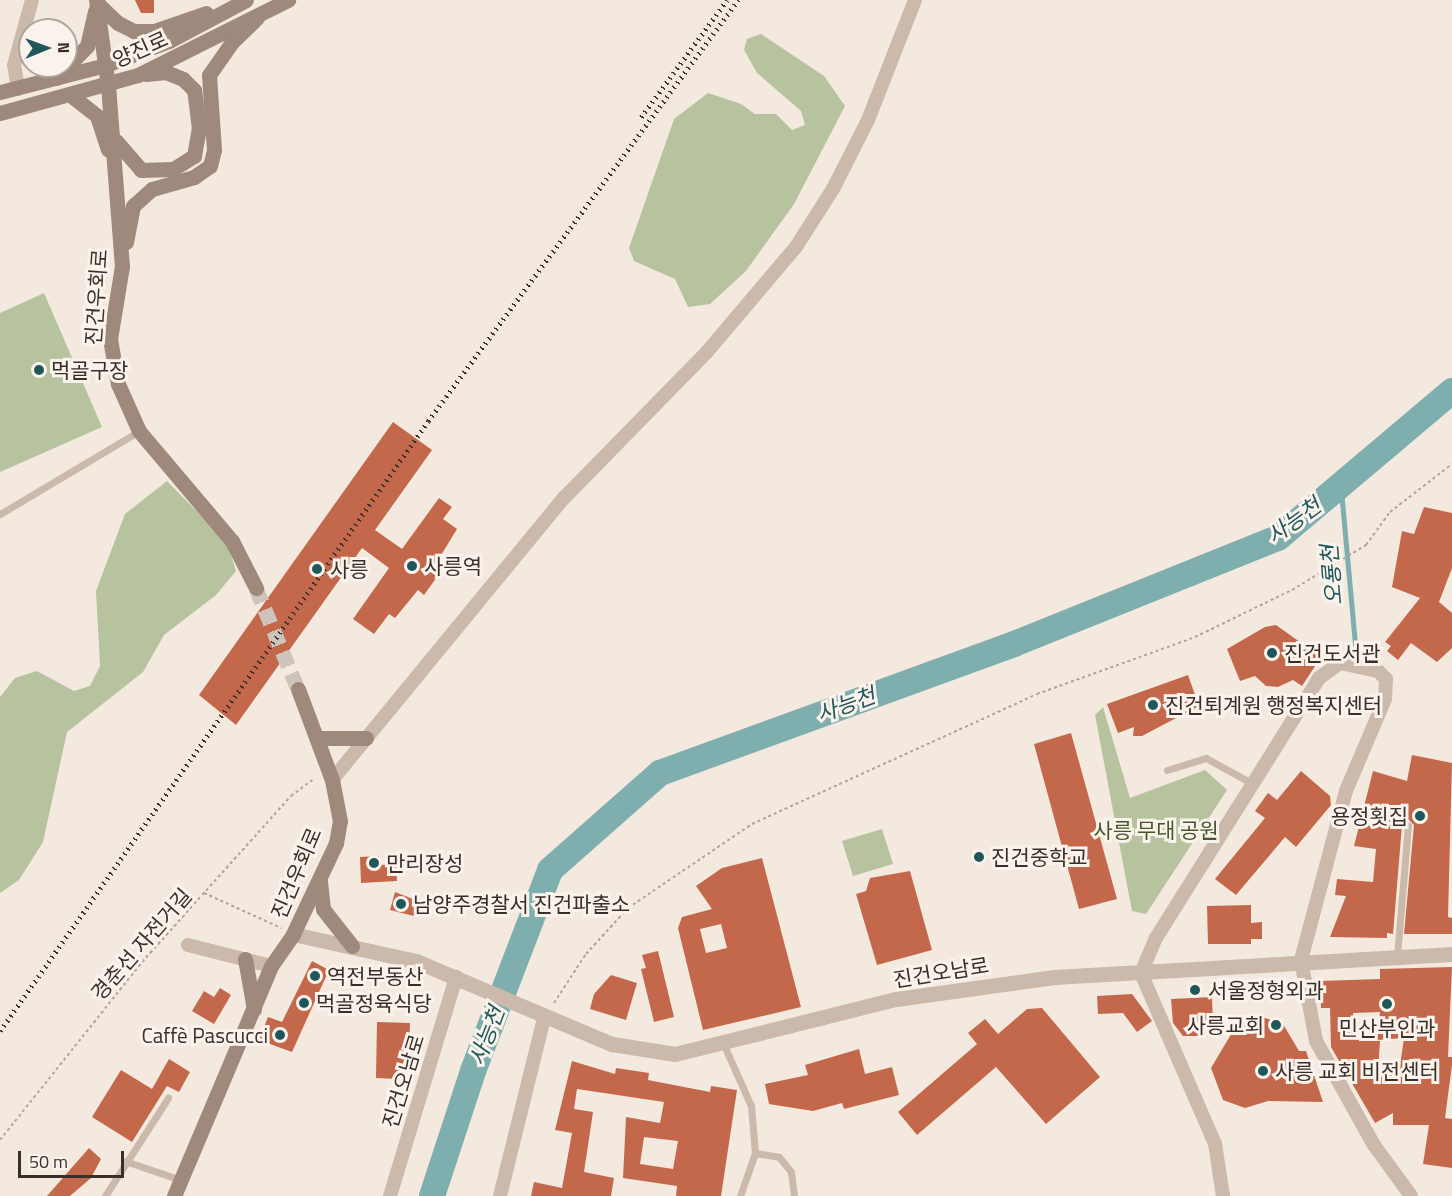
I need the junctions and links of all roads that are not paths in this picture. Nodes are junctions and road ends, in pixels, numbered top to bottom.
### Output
1 (32, 0) edge
2 (246, 0) edge
3 (288, 0) edge
4 (915, 0) edge
5 (96, 1) edge
6 (224, 12) junction
7 (257, 18) junction
8 (78, 55) edge
9 (106, 65) junction
10 (78, 72) edge
11 (138, 75) junction
12 (56, 78) edge
13 (108, 85) junction
14 (18, 89) junction
15 (0, 92) edge
16 (74, 97) junction
17 (0, 114) edge
18 (113, 135) junction
19 (116, 176) junction
20 (122, 266) junction
21 (139, 431) junction
22 (0, 514) edge
23 (256, 588) tunnel mouth
24 (298, 689) tunnel mouth
25 (320, 738) junction
26 (366, 738) junction
27 (1167, 770) dead end
28 (332, 780) junction
29 (1256, 785) junction
30 (1408, 825) dead end
31 (320, 880) junction
32 (293, 934) junction
33 (188, 945) dead end
34 (352, 946) junction
35 (1452, 954) edge
36 (1397, 956) junction
37 (245, 959) junction
38 (1301, 960) junction
39 (271, 966) junction
40 (1141, 973) junction
41 (460, 979) junction
42 (254, 1010) junction
43 (539, 1016) junction
44 (723, 1043) junction
45 (168, 1098) dead end
46 (755, 1153) junction
47 (125, 1161) junction
48 (181, 1180) junction
49 (105, 1196) edge
50 (174, 1196) edge
51 (390, 1196) edge
52 (500, 1196) edge
53 (740, 1196) edge
54 (794, 1196) edge
55 (1223, 1196) edge
56 (1412, 1196) edge

1 - 14 street
2 - 6 main road, 양진로
3 - 7 main road, 양진로
4 - 26 street
5 - 6 main road
5 - 8 main road
5 - 9 main road, 진건우회로
6 - 9 main road, 양진로
7 - 11 main road, 양진로
7 - 20 main road
9 - 10 main road, 양진로
9 - 13 main road, 진건우회로
11 - 13 main road, 양진로
11 - 18 main road
12 - 14 main road, 양진로
13 - 16 main road, 양진로
13 - 18 main road, 진건우회로
14 - 15 main road, 양진로
16 - 17 main road, 양진로
16 - 19 main road
18 - 19 main road, 진건우회로
19 - 20 main road, 진건우회로
20 - 21 main road, 진건우회로
21 - 22 lane
21 - 23 main road, 진건우회로
24 - 25 main road, 진건우회로
25 - 26 main road
25 - 28 main road, 진건우회로
26 - 28 street
27 - 29 lane
28 - 31 main road, 진건우회로
29 - 38 street
29 - 40 street
30 - 36 lane
31 - 32 main road, 진건우회로
31 - 34 main road
32 - 34 street, 진건오남로
32 - 39 main road, 진건우회로
33 - 37 street
34 - 41 street, 진건오남로
35 - 36 street, 진건오남로
36 - 38 street, 진건오남로
37 - 39 street
37 - 42 main road
38 - 40 street, 진건오남로
38 - 56 street
39 - 42 main road, 진건우회로
40 - 44 street, 진건오남로
40 - 55 street
41 - 43 street, 진건오남로
41 - 51 street, 진건오남로
42 - 48 main road, 진건우회로
43 - 44 street, 진건오남로
43 - 52 street
44 - 46 lane
45 - 47 lane
46 - 53 lane
46 - 54 lane
47 - 48 lane
47 - 49 lane
48 - 50 main road, 진건우회로

